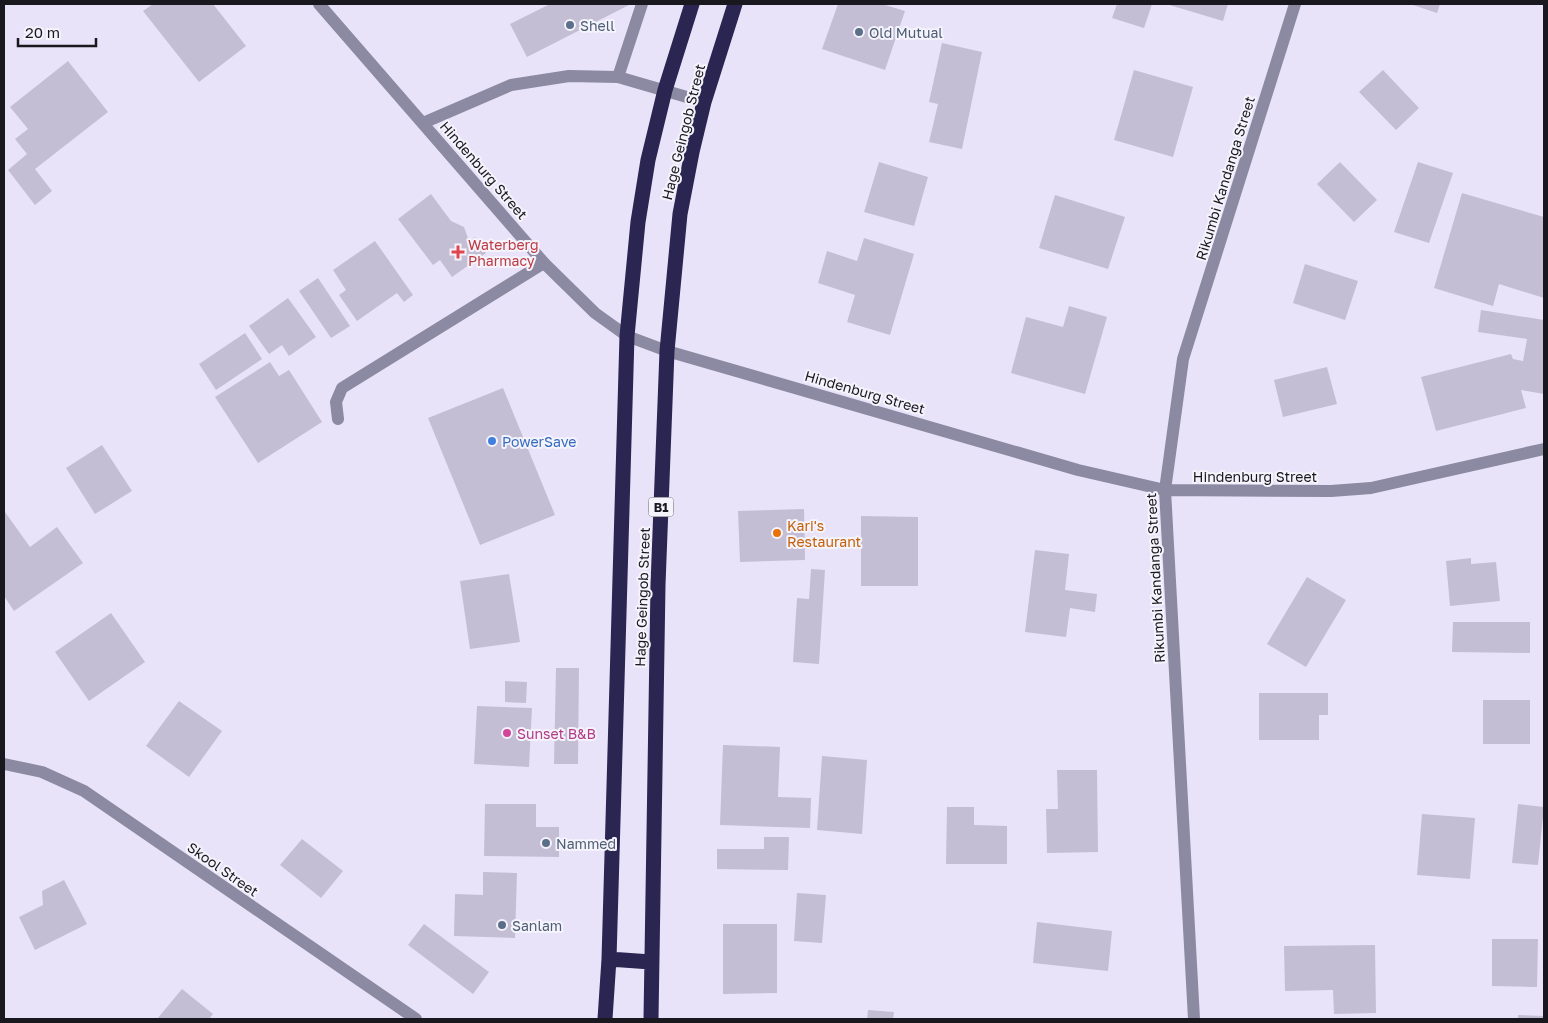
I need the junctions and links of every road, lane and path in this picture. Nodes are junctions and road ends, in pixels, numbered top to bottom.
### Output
1 (319, 4) edge
2 (642, 4) edge
3 (692, 4) edge
4 (736, 4) edge
5 (1295, 4) edge
6 (618, 77) junction
7 (665, 90) junction
8 (704, 102) junction
9 (423, 123) junction
10 (544, 263) junction
11 (627, 336) junction
12 (667, 351) junction
13 (338, 419) dead end
14 (1544, 449) edge
15 (1165, 490) junction
16 (4, 764) edge
17 (608, 959) junction
18 (651, 962) junction
19 (416, 1019) edge
20 (605, 1019) edge
21 (651, 1019) edge
22 (1194, 1019) edge

1 - 9 street, Hindenburg Street
2 - 6 street
3 - 7 highway, Hage Geingob Street
4 - 8 highway, Hage Geingob Street / B1
5 - 15 street, Rikumbi Kandanga Street
6 - 7 street
6 - 9 street
7 - 8 street
7 - 11 highway, Hage Geingob Street
8 - 12 highway, Hage Geingob Street / B1
9 - 10 street, Hindenburg Street
10 - 11 street, Hindenburg Street
10 - 13 street
11 - 12 street, Hindenburg Street
11 - 17 highway, Hage Geingob Street
12 - 15 street, Hindenburg Street
12 - 18 highway, Hage Geingob Street / B1
14 - 15 street, Hindenburg Street
15 - 22 street, Rikumbi Kandanga Street
16 - 19 street, Skool Street
17 - 18 highway
17 - 20 highway, Hage Geingob Street
18 - 21 highway, Hage Geingob Street / B1

